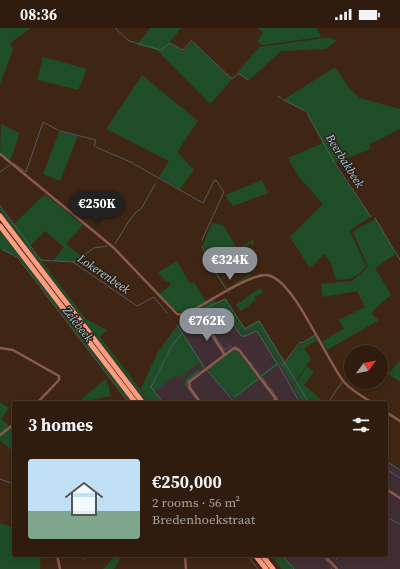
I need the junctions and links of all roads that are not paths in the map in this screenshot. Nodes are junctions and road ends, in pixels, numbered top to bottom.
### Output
1 (0, 154) edge
2 (0, 216) edge
3 (0, 226) edge
4 (196, 309) junction
5 (0, 348) edge
6 (224, 354) junction
7 (276, 399) joint
8 (39, 401) edge
9 (134, 401) edge
10 (141, 401) edge
11 (200, 401) edge
12 (274, 401) edge
13 (369, 401) edge
14 (388, 413) edge
15 (400, 421) edge
16 (12, 426) edge
17 (0, 435) edge
18 (388, 490) edge
19 (400, 498) edge
20 (57, 557) edge
21 (185, 557) edge
22 (257, 557) edge
23 (264, 557) edge
24 (326, 557) edge
25 (60, 569) edge
26 (186, 569) edge
27 (266, 569) edge
28 (273, 569) edge
29 (337, 569) edge

1 - 4 street
2 - 10 highway
3 - 9 highway
4 - 6 street
4 - 13 street
5 - 8 street
6 - 7 street
6 - 11 street
7 - 12 street
14 - 15 street
16 - 17 street
18 - 19 street
20 - 25 street
21 - 26 street
22 - 27 highway
23 - 28 highway
24 - 29 street

